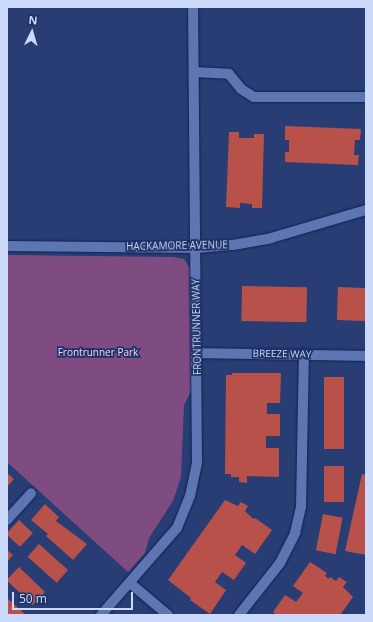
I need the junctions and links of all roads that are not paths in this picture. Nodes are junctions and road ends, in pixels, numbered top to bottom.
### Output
1 (193, 7) edge
2 (194, 72) junction
3 (366, 97) edge
4 (366, 210) edge
5 (7, 246) edge
6 (196, 248) junction
7 (197, 353) junction
8 (304, 354) junction
9 (366, 356) edge
10 (32, 493) dead end
11 (7, 520) edge
12 (130, 583) junction
13 (101, 615) edge
14 (168, 615) edge
15 (239, 615) edge

1 - 2 street, FRONTRUNNER WAY
2 - 3 street
2 - 6 street, FRONTRUNNER WAY
4 - 6 street, HACKAMORE AVENUE
5 - 6 street, HACKAMORE AVENUE
6 - 7 street, FRONTRUNNER WAY
7 - 8 street, BREEZE WAY
7 - 12 street, FRONTRUNNER WAY
8 - 9 street, BREEZE WAY
8 - 15 street
10 - 11 street
12 - 13 street, FRONTRUNNER WAY
12 - 14 street

